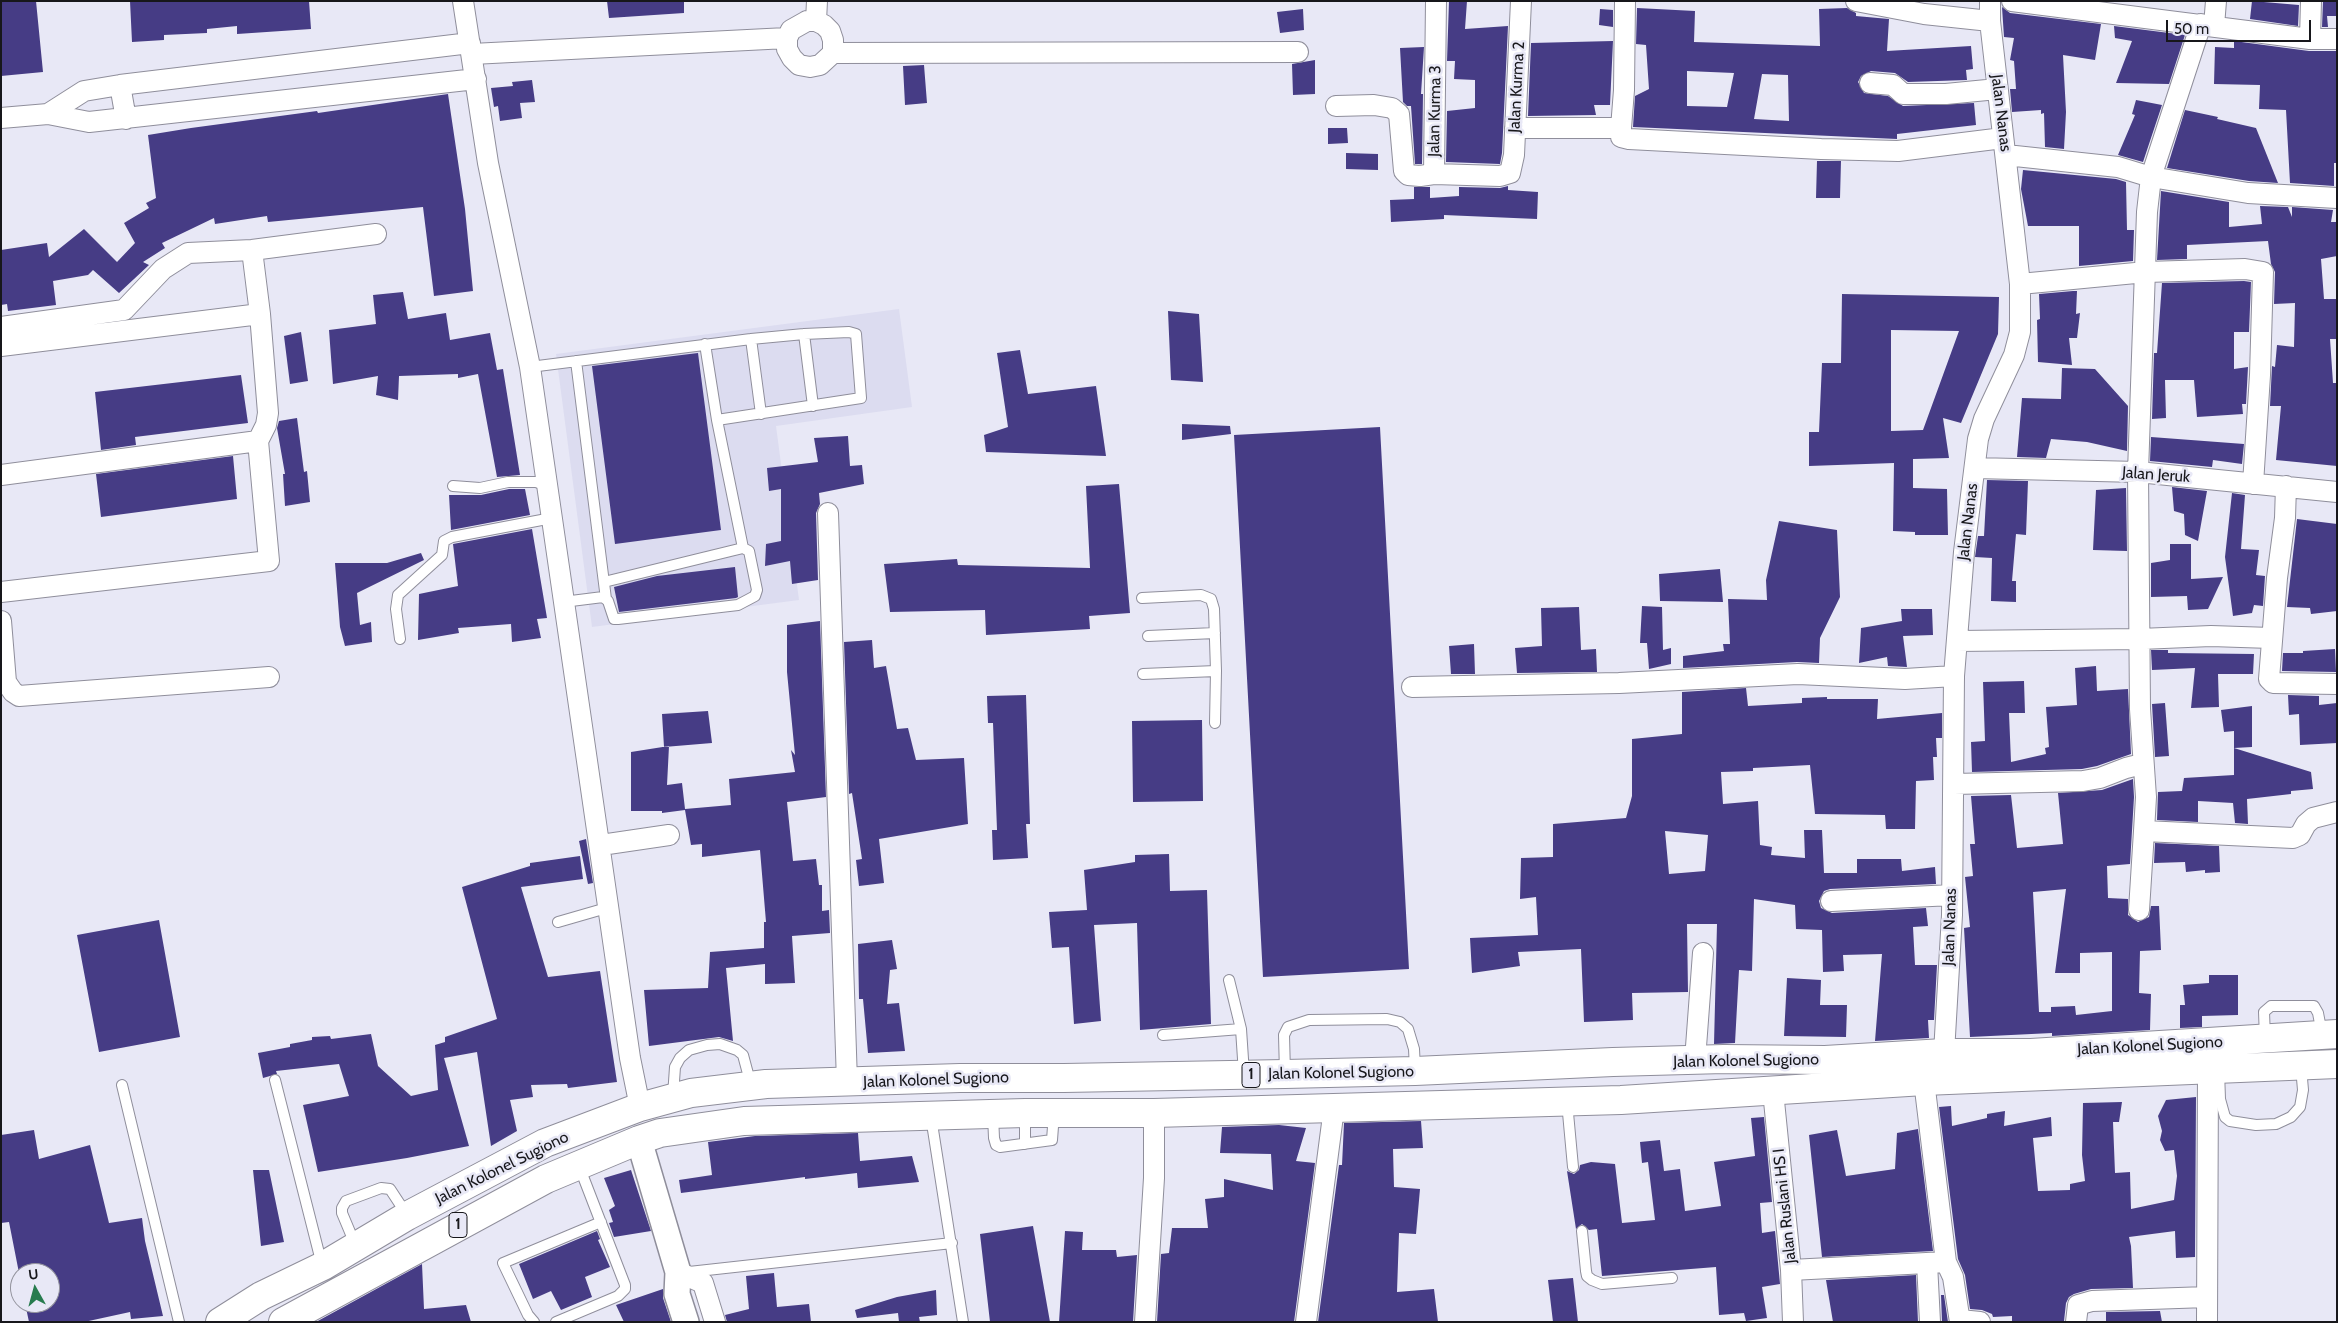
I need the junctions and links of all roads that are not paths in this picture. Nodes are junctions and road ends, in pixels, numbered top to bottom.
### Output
1 (463, 1) edge
2 (1436, 1) edge
3 (1521, 1) edge
4 (1626, 1) edge
5 (1856, 1) edge
6 (1990, 1) edge
7 (2012, 1) edge
8 (2216, 1) edge
9 (2311, 1) edge
10 (816, 11) edge
11 (1990, 21) junction
12 (2207, 25) junction
13 (787, 38) junction
14 (2310, 39) junction
15 (2337, 39) edge
16 (471, 48) junction
17 (1298, 52) dead end
18 (833, 53) junction
19 (476, 79) junction
20 (1870, 82) dead end
21 (120, 84) junction
22 (1997, 89) junction
23 (1336, 106) dead end
24 (48, 114) junction
25 (1, 118) edge
26 (126, 119) junction
27 (1515, 128) junction
28 (1621, 128) junction
29 (2005, 146) junction
30 (1510, 173) joint
31 (1434, 174) junction
32 (2152, 177) junction
33 (2337, 198) edge
34 (376, 234) dead end
35 (252, 250) junction
36 (2146, 272) junction
37 (2020, 284) junction
38 (124, 310) junction
39 (260, 314) junction
40 (1, 327) edge
41 (118, 330) junction
42 (804, 334) junction
43 (751, 339) junction
44 (705, 344) junction
45 (1, 346) edge
46 (576, 361) junction
47 (530, 367) junction
48 (813, 406) junction
49 (761, 414) junction
50 (717, 420) junction
51 (258, 441) junction
52 (1975, 468) junction
53 (2138, 472) junction
54 (1, 475) edge
55 (2252, 484) junction
56 (453, 486) dead end
57 (548, 486) junction
58 (2286, 486) junction
59 (2337, 492) edge
60 (828, 514) dead end
61 (552, 518) junction
62 (743, 548) junction
63 (604, 582) junction
64 (1, 592) edge
65 (1142, 598) dead end
66 (606, 599) junction
67 (563, 602) junction
68 (1, 620) edge
69 (1215, 633) junction
70 (1148, 636) dead end
71 (2272, 638) junction
72 (400, 639) dead end
73 (2140, 639) junction
74 (1957, 641) junction
75 (1216, 671) junction
76 (1143, 674) dead end
77 (1954, 676) junction
78 (269, 677) dead end
79 (2337, 684) edge
80 (1412, 687) dead end
81 (1215, 724) dead end
82 (2142, 764) junction
83 (1954, 784) junction
84 (2337, 812) edge
85 (2144, 830) junction
86 (670, 836) dead end
87 (601, 845) junction
88 (1952, 895) junction
89 (1831, 901) dead end
90 (610, 907) junction
91 (2139, 910) dead end
92 (558, 922) dead end
93 (1703, 953) dead end
94 (1229, 980) dead end
95 (1240, 1029) junction
96 (1163, 1035) dead end
97 (2329, 1035) edge
98 (1944, 1053) junction
99 (1695, 1060) junction
100 (2337, 1064) edge
101 (2301, 1066) junction
102 (2214, 1070) junction
103 (1415, 1071) junction
104 (1285, 1074) junction
105 (1244, 1075) junction
106 (275, 1080) dead end
107 (1924, 1081) junction
108 (846, 1082) junction
109 (122, 1085) dead end
110 (751, 1085) junction
111 (1773, 1091) junction
112 (673, 1097) junction
113 (1567, 1101) junction
114 (640, 1107) junction
115 (1334, 1108) junction
116 (1246, 1110) junction
117 (1054, 1112) junction
118 (1025, 1113) junction
119 (1154, 1113) junction
120 (993, 1114) junction
121 (931, 1116) junction
122 (639, 1140) junction
123 (1025, 1144) junction
124 (579, 1165) junction
125 (1573, 1167) dead end
126 (407, 1216) junction
127 (601, 1222) junction
128 (1582, 1231) dead end
129 (952, 1243) junction
130 (355, 1245) junction
131 (1936, 1262) junction
132 (323, 1266) junction
133 (1792, 1270) junction
134 (678, 1272) junction
135 (1672, 1278) dead end
136 (2207, 1297) junction
137 (1967, 1321) edge
138 (179, 1322) edge
139 (220, 1322) edge
140 (282, 1322) edge
141 (534, 1322) edge
142 (556, 1322) edge
143 (686, 1322) edge
144 (715, 1322) edge
145 (963, 1322) edge
146 (1145, 1322) edge
147 (1306, 1322) edge
148 (1793, 1322) edge
149 (1930, 1322) edge
150 (2076, 1322) edge
151 (2207, 1322) edge

1 - 16 street
2 - 31 street, Jalan Kurma 3
3 - 27 street, Jalan Kurma 2
4 - 28 street
5 - 11 street
6 - 11 street, Jalan Nanas
7 - 12 street
8 - 12 street
9 - 14 street
10 - 13 street
10 - 18 street
11 - 22 street, Jalan Nanas
12 - 14 street
12 - 32 street
13 - 16 street
13 - 18 street
14 - 15 street
16 - 19 street
16 - 21 street
17 - 18 street
19 - 26 street
19 - 47 street
20 - 22 street
21 - 24 street
21 - 26 street
22 - 29 street, Jalan Nanas
23 - 31 street
24 - 25 street
24 - 26 street
27 - 28 street
27 - 30 street, Jalan Kurma 2
28 - 29 street
29 - 32 street
29 - 37 street, Jalan Nanas
30 - 31 street, Jalan Kurma 3
32 - 33 street
32 - 36 street
34 - 35 street
35 - 38 street
35 - 39 street
36 - 37 street
36 - 53 street
36 - 55 street
37 - 52 street, Jalan Nanas
38 - 40 street
38 - 41 street
39 - 41 street
39 - 51 street
41 - 45 street
42 - 43 lane
42 - 48 lane
42 - 48 lane
43 - 44 lane
43 - 49 lane
44 - 46 lane
44 - 50 lane
46 - 47 lane
46 - 63 lane
47 - 57 street
48 - 49 lane
49 - 50 lane
50 - 62 lane
51 - 54 street
51 - 64 street
52 - 53 street, Jalan Jeruk
52 - 74 street, Jalan Nanas
53 - 55 street, Jalan Jeruk
53 - 73 street
55 - 58 street, Jalan Jeruk
56 - 57 lane
57 - 61 street
58 - 59 street, Jalan Jeruk
58 - 71 street
60 - 108 street
61 - 67 street
61 - 72 lane
62 - 63 lane
62 - 66 lane
63 - 66 lane
65 - 69 lane
66 - 67 lane
67 - 87 street
68 - 78 street
69 - 70 lane
69 - 75 lane
71 - 73 street
71 - 79 street
73 - 74 street
73 - 82 street
74 - 77 street, Jalan Nanas
75 - 76 lane
75 - 81 lane
77 - 80 street
77 - 83 street, Jalan Nanas
82 - 83 street
82 - 85 street
83 - 88 street, Jalan Nanas
84 - 85 street
85 - 91 street
86 - 87 street
87 - 90 street
88 - 89 street
88 - 98 street, Jalan Nanas
90 - 92 lane
90 - 114 street
93 - 99 street
94 - 95 lane
95 - 96 lane
95 - 105 lane
97 - 98 highway, Jalan Kolonel Sugiono / 1
98 - 99 highway, Jalan Kolonel Sugiono / 1
99 - 103 highway, Jalan Kolonel Sugiono / 1
100 - 101 highway, Jalan Kolonel Sugiono / 1
101 - 102 highway, Jalan Kolonel Sugiono / 1
101 - 102 lane
102 - 107 highway, Jalan Kolonel Sugiono / 1
102 - 136 street
103 - 104 highway, Jalan Kolonel Sugiono / 1
103 - 104 lane
104 - 105 highway, Jalan Kolonel Sugiono / 1
105 - 108 highway, Jalan Kolonel Sugiono / 1
105 - 116 highway
106 - 132 lane
107 - 111 highway, Jalan Kolonel Sugiono / 1
107 - 131 street
108 - 110 highway, Jalan Kolonel Sugiono / 1
109 - 138 lane
110 - 112 highway, Jalan Kolonel Sugiono / 1
110 - 112 lane
111 - 113 highway, Jalan Kolonel Sugiono / 1
111 - 133 street, Jalan Ruslani HS I
112 - 114 highway, Jalan Kolonel Sugiono / 1
113 - 115 highway, Jalan Kolonel Sugiono / 1
113 - 125 lane
114 - 126 highway, Jalan Kolonel Sugiono / 1
115 - 116 highway, Jalan Kolonel Sugiono / 1
115 - 147 street
116 - 119 highway, Jalan Kolonel Sugiono / 1
117 - 118 highway, Jalan Kolonel Sugiono / 1
117 - 119 highway, Jalan Kolonel Sugiono / 1
117 - 123 lane
118 - 120 highway, Jalan Kolonel Sugiono / 1
118 - 123 lane
119 - 146 street
120 - 121 highway, Jalan Kolonel Sugiono / 1
120 - 123 lane
121 - 122 highway, Jalan Kolonel Sugiono / 1
121 - 129 lane
122 - 124 highway, Jalan Kolonel Sugiono / 1
122 - 134 street
124 - 127 lane
124 - 140 highway, Jalan Kolonel Sugiono / 1
126 - 130 highway, Jalan Kolonel Sugiono / 1
126 - 130 lane
127 - 141 lane
127 - 142 lane
128 - 135 lane
129 - 134 lane
129 - 145 lane
130 - 132 highway, Jalan Kolonel Sugiono / 1
131 - 133 street
131 - 137 street
131 - 149 street
132 - 139 highway, Jalan Kolonel Sugiono / 1
133 - 148 street, Jalan Ruslani HS I
134 - 143 street
134 - 144 street
136 - 150 street
136 - 151 street

